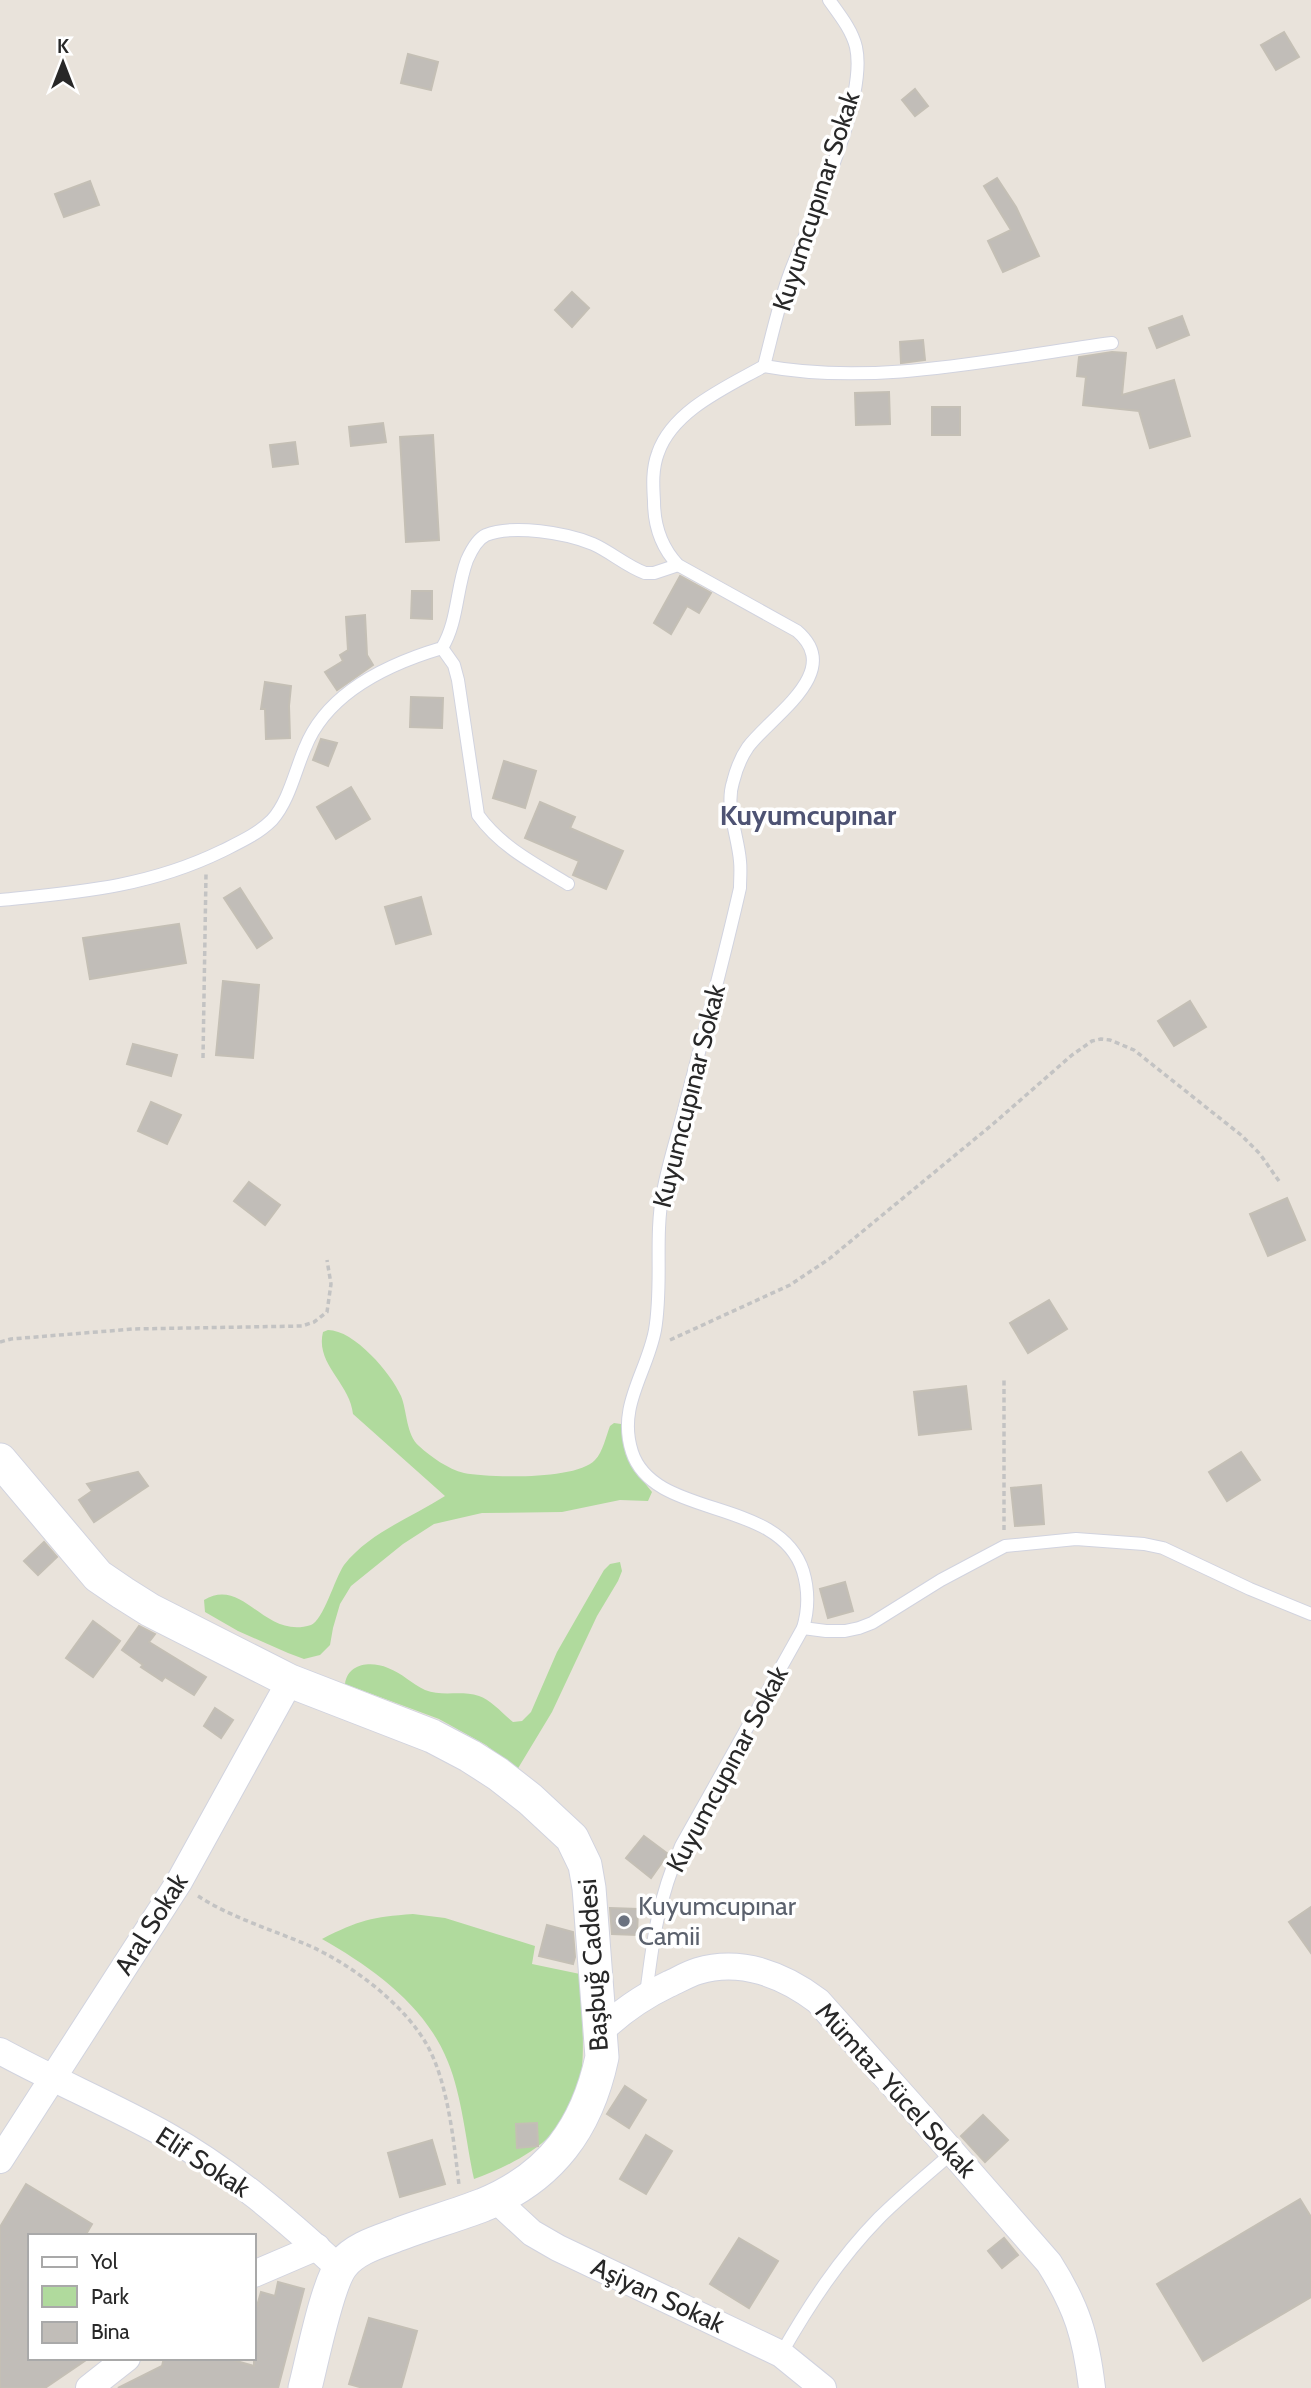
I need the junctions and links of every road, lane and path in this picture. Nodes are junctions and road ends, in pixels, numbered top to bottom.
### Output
1 (829, 0) edge
2 (1112, 343) dead end
3 (764, 366) junction
4 (678, 565) junction
5 (442, 648) junction
6 (205, 859) junction
7 (568, 884) dead end
8 (0, 900) edge
9 (203, 1058) dead end
10 (1281, 1184) dead end
11 (327, 1260) dead end
12 (0, 1342) edge
13 (650, 1349) junction
14 (1004, 1379) dead end
15 (0, 1460) edge
16 (1004, 1546) junction
17 (1311, 1614) edge
18 (803, 1628) junction
19 (290, 1681) junction
20 (180, 1882) junction
21 (646, 1995) junction
22 (599, 2034) junction
23 (0, 2051) edge
24 (52, 2080) junction
25 (952, 2153) junction
26 (0, 2160) edge
27 (495, 2199) junction
28 (463, 2211) junction
29 (328, 2258) junction
30 (256, 2274) edge
31 (780, 2354) junction
32 (124, 2360) edge
33 (89, 2388) edge
34 (305, 2388) edge
35 (823, 2388) edge
36 (1093, 2388) edge

1 - 3 lane, Kuyumcupınar Sokak
2 - 3 lane
3 - 4 lane, Kuyumcupınar Sokak
4 - 5 lane
4 - 13 lane, Kuyumcupınar Sokak
5 - 6 lane
5 - 7 lane
6 - 8 lane
6 - 9 path
10 - 13 path
11 - 12 path
13 - 18 lane, Kuyumcupınar Sokak
14 - 16 path
15 - 19 street, Başbuğ Caddesi
16 - 17 lane
16 - 18 lane
18 - 21 lane, Kuyumcupınar Sokak
19 - 20 street, Aral Sokak
19 - 22 street, Başbuğ Caddesi
20 - 24 street, Aral Sokak
20 - 28 path
21 - 22 street, Mümtaz Yücel Sokak
21 - 25 street, Mümtaz Yücel Sokak
22 - 27 street, Başbuğ Caddesi
23 - 24 street, Elif Sokak
24 - 26 street, Aral Sokak
24 - 29 street, Elif Sokak
25 - 31 lane
25 - 36 street, Mümtaz Yücel Sokak
27 - 28 street, Başbuğ Caddesi
27 - 31 street, Aşiyan Sokak
28 - 29 street, Başbuğ Caddesi
29 - 30 street
29 - 34 street
31 - 35 street, Aşiyan Sokak
32 - 33 street

